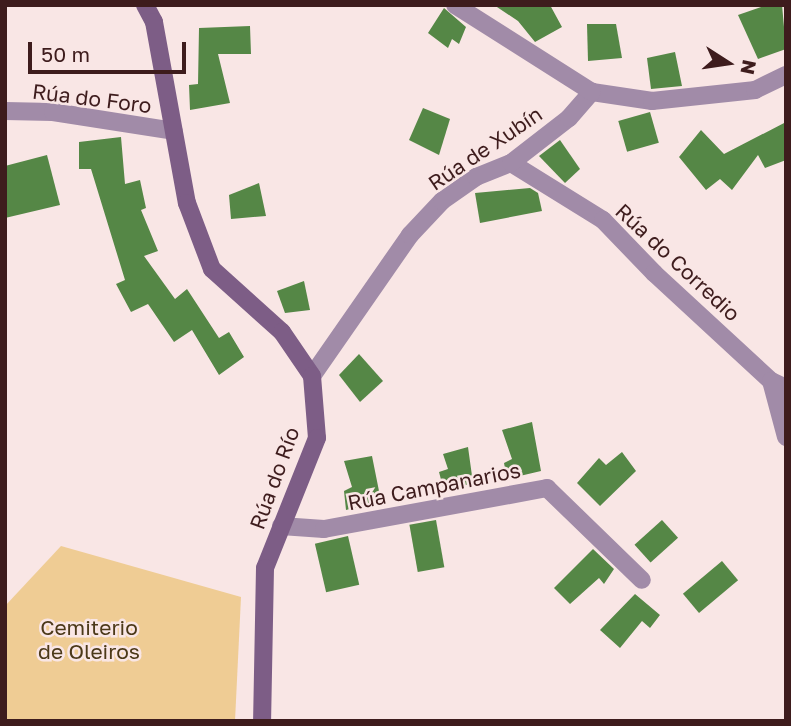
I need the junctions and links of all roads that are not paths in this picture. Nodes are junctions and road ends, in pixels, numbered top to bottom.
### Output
1 (145, 5) edge
2 (455, 5) edge
3 (786, 75) edge
4 (592, 92) junction
5 (5, 111) edge
6 (174, 131) junction
7 (511, 163) junction
8 (312, 376) junction
9 (778, 384) edge
10 (786, 437) edge
11 (281, 526) junction
12 (642, 580) dead end
13 (262, 721) edge

1 - 6 street, Rúa do Río
2 - 4 street
3 - 4 street
4 - 7 street, Rúa de Xubín
5 - 6 street, Rúa do Foro
6 - 8 street, Rúa do Río
7 - 8 street, Rúa de Xubín
7 - 9 street, Rúa do Corredio
8 - 11 street, Rúa do Río
9 - 10 street, Rúa do Corredio
11 - 12 street, Rúa Campanarios
11 - 13 street, Rúa do Río

